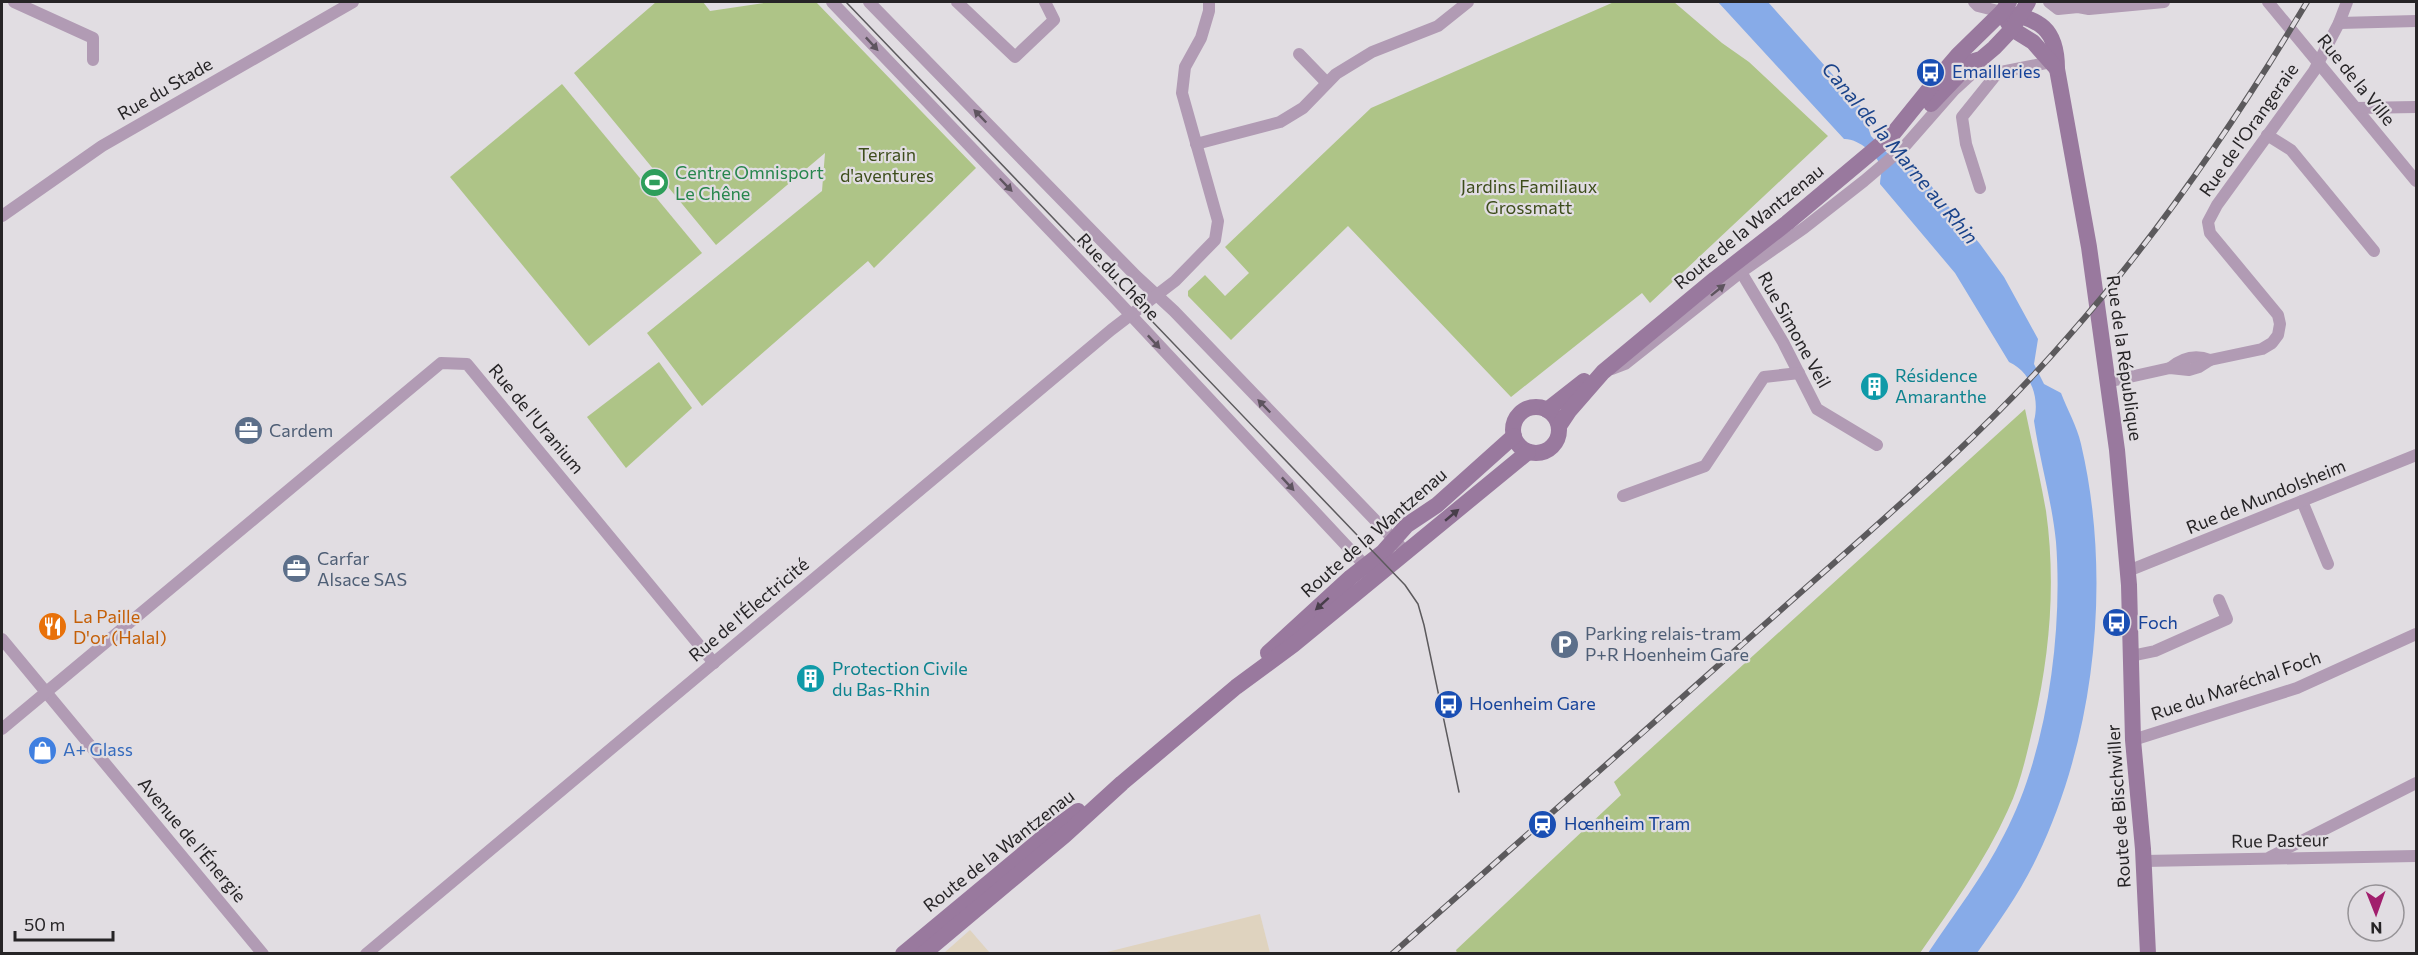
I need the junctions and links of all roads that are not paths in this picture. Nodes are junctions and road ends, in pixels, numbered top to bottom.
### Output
1 (14, 2) edge
2 (353, 2) edge
3 (831, 2) edge
4 (869, 2) edge
5 (957, 2) edge
6 (1044, 2) edge
7 (1209, 2) edge
8 (1468, 2) edge
9 (1974, 2) edge
10 (2049, 2) edge
11 (2164, 2) edge
12 (2268, 2) edge
13 (2347, 2) edge
14 (32, 5) edge
15 (2006, 7) edge
16 (2020, 15) edge
17 (2416, 21) edge
18 (2339, 23) junction
19 (1299, 54) dead end
20 (93, 60) dead end
21 (2318, 63) junction
22 (2054, 65) junction
23 (1327, 83) junction
24 (2416, 107) edge
25 (2356, 108) junction
26 (2268, 135) junction
27 (1898, 137) junction
28 (1196, 144) junction
29 (2416, 181) edge
30 (1980, 188) dead end
31 (2, 216) edge
32 (2374, 251) dead end
33 (1741, 272) junction
34 (1157, 295) junction
35 (1131, 316) junction
36 (1603, 372) junction
37 (1800, 373) junction
38 (2107, 382) junction
39 (1547, 410) junction
40 (1559, 426) junction
41 (1514, 436) junction
42 (1876, 445) dead end
43 (1528, 452) junction
44 (2416, 455) edge
45 (1623, 496) dead end
46 (2302, 501) junction
47 (1394, 540) junction
48 (1407, 553) junction
49 (2328, 564) dead end
50 (2128, 571) junction
51 (1371, 572) junction
52 (2219, 600) dead end
53 (2416, 634) edge
54 (2, 639) edge
55 (2131, 656) junction
56 (714, 663) junction
57 (46, 692) junction
58 (2, 729) edge
59 (2133, 740) junction
60 (1122, 783) junction
61 (2416, 783) edge
62 (2416, 856) edge
63 (2266, 859) junction
64 (2144, 861) junction
65 (263, 954) edge
66 (366, 954) edge
67 (903, 954) edge
68 (923, 954) edge
69 (2148, 954) edge

1 - 14 street
2 - 31 street, Rue du Stade
3 -> 35 street, Rue du Chêne
34 -> 4 street, Rue du Chêne
5 - 6 street
7 - 28 street, Rue de l'Électricité
8 - 23 street
9 - 15 street
10 - 11 street
12 - 21 street, Rue de la Ville
13 - 18 street
14 - 20 street
15 - 16 main road
15 - 27 main road, Route de la Wantzenau
16 - 22 main road
16 - 27 main road, Route de la Wantzenau
17 - 18 street
18 - 21 street
19 - 23 street
21 - 25 street, Rue de la Ville
21 - 26 street, Rue de l'Orangeraie
22 - 30 street
22 - 38 main road, Rue de la République
23 - 28 street
24 - 25 street
25 - 29 street, Rue de la Ville
26 - 32 street
26 - 38 street, Rue de l'Orangeraie
27 - 33 street, Route de la Wantzenau
27 - 36 main road, Route de la Wantzenau
28 - 34 street, Rue de l'Électricité
36 -> 33 street, Route de la Wantzenau
33 - 37 street, Rue Simone Veil
34 - 35 street, Rue de l'Électricité
47 -> 34 street, Rue du Chêne
35 -> 51 street, Rue du Chêne
35 - 56 street, Rue de l'Électricité
36 - 39 main road, Route de la Wantzenau
36 - 40 main road, Route de la Wantzenau
37 - 42 street, Rue Simone Veil
37 - 45 street
38 - 50 main road, Rue de la République
39 - 40 main road
39 - 41 main road, Route de la Wantzenau
40 - 43 main road, Route de la Wantzenau
41 - 43 main road
41 - 47 main road, Route de la Wantzenau
48 -> 43 main road, Route de la Wantzenau
44 - 46 street, Rue de Mundolsheim
46 - 49 street
46 - 50 street, Rue de Mundolsheim
47 - 48 street, Rue du Chêne
47 - 51 main road, Route de la Wantzenau
48 - 51 main road, Route de la Wantzenau
50 - 55 main road, Rue de la République
51 - 60 main road, Route de la Wantzenau
52 - 55 street
53 - 59 street, Rue du Maréchal Foch
54 - 57 street, Avenue de l'Énergie
55 - 59 main road, Route de Bischwiller
56 - 57 street, Rue de l'Uranium
56 - 66 street, Rue de l'Électricité
57 - 58 street, Rue de l'Uranium
57 - 65 street, Avenue de l'Énergie
59 - 64 main road, Route de Bischwiller
60 - 67 main road, Route de la Wantzenau
60 - 68 main road, Route de la Wantzenau
61 - 63 street
62 - 63 street, Rue Pasteur
63 - 64 street, Rue Pasteur
64 - 69 main road, Route de Bischwiller

